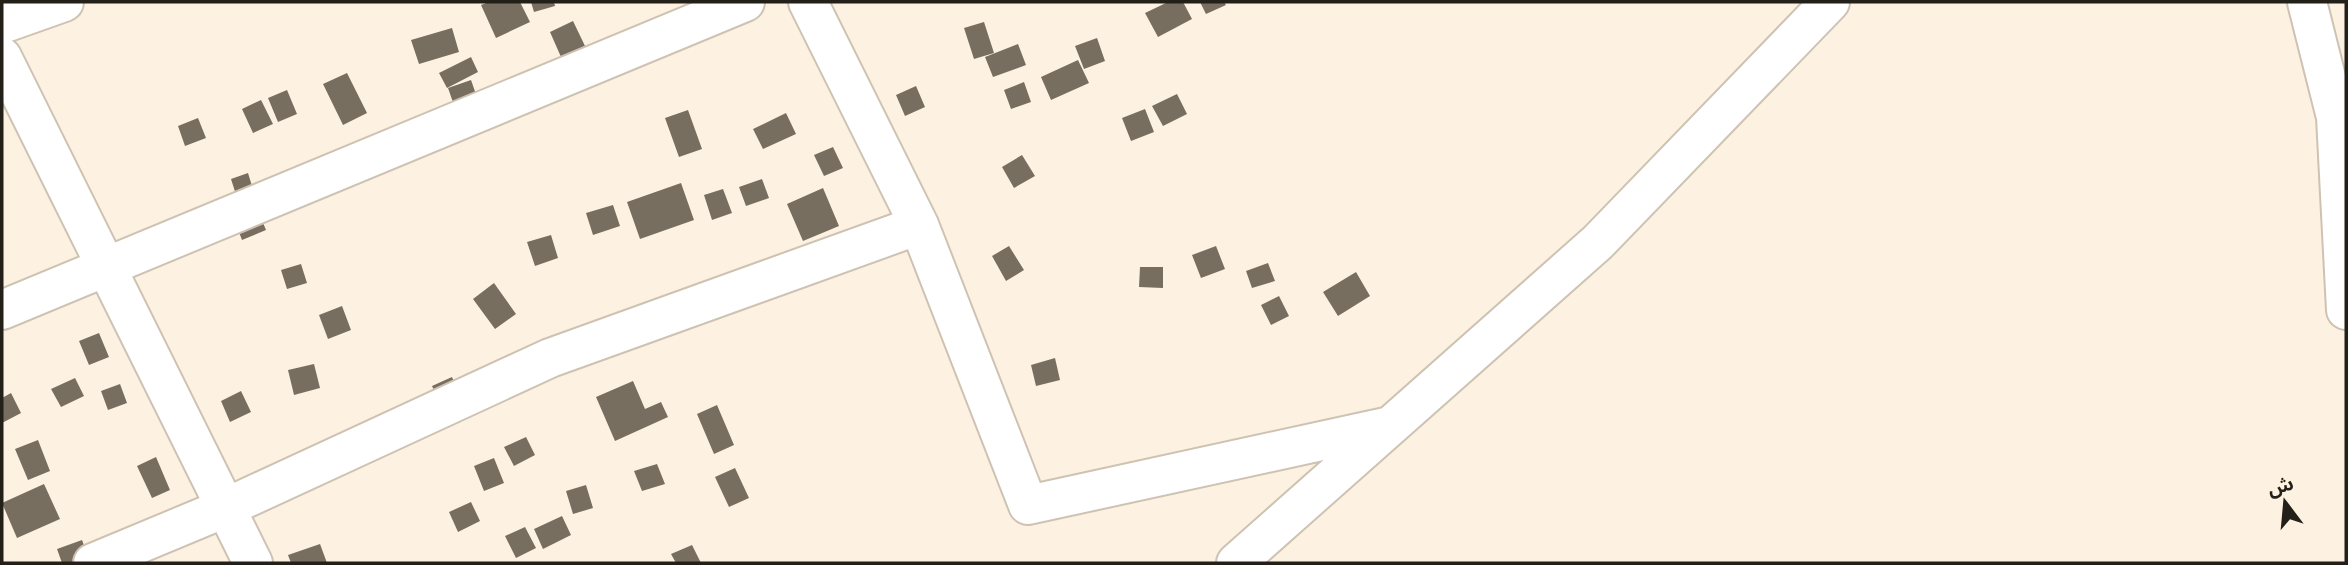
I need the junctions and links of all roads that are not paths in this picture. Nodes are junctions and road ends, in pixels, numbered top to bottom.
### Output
1 (64, 2) edge
2 (745, 2) edge
3 (808, 2) edge
4 (1830, 2) edge
5 (2307, 2) edge
6 (2, 24) edge
7 (2, 57) edge
8 (919, 225) junction
9 (104, 267) junction
10 (2, 310) edge
11 (2346, 310) edge
12 (1390, 426) junction
13 (225, 508) junction
14 (93, 563) edge
15 (253, 563) edge
16 (1236, 563) edge

1 - 6 street
2 - 9 street
3 - 8 street
4 - 12 street
5 - 11 street
7 - 9 street
8 - 12 street
8 - 13 street
9 - 10 street
9 - 13 street
12 - 16 street
13 - 14 street
13 - 15 street

